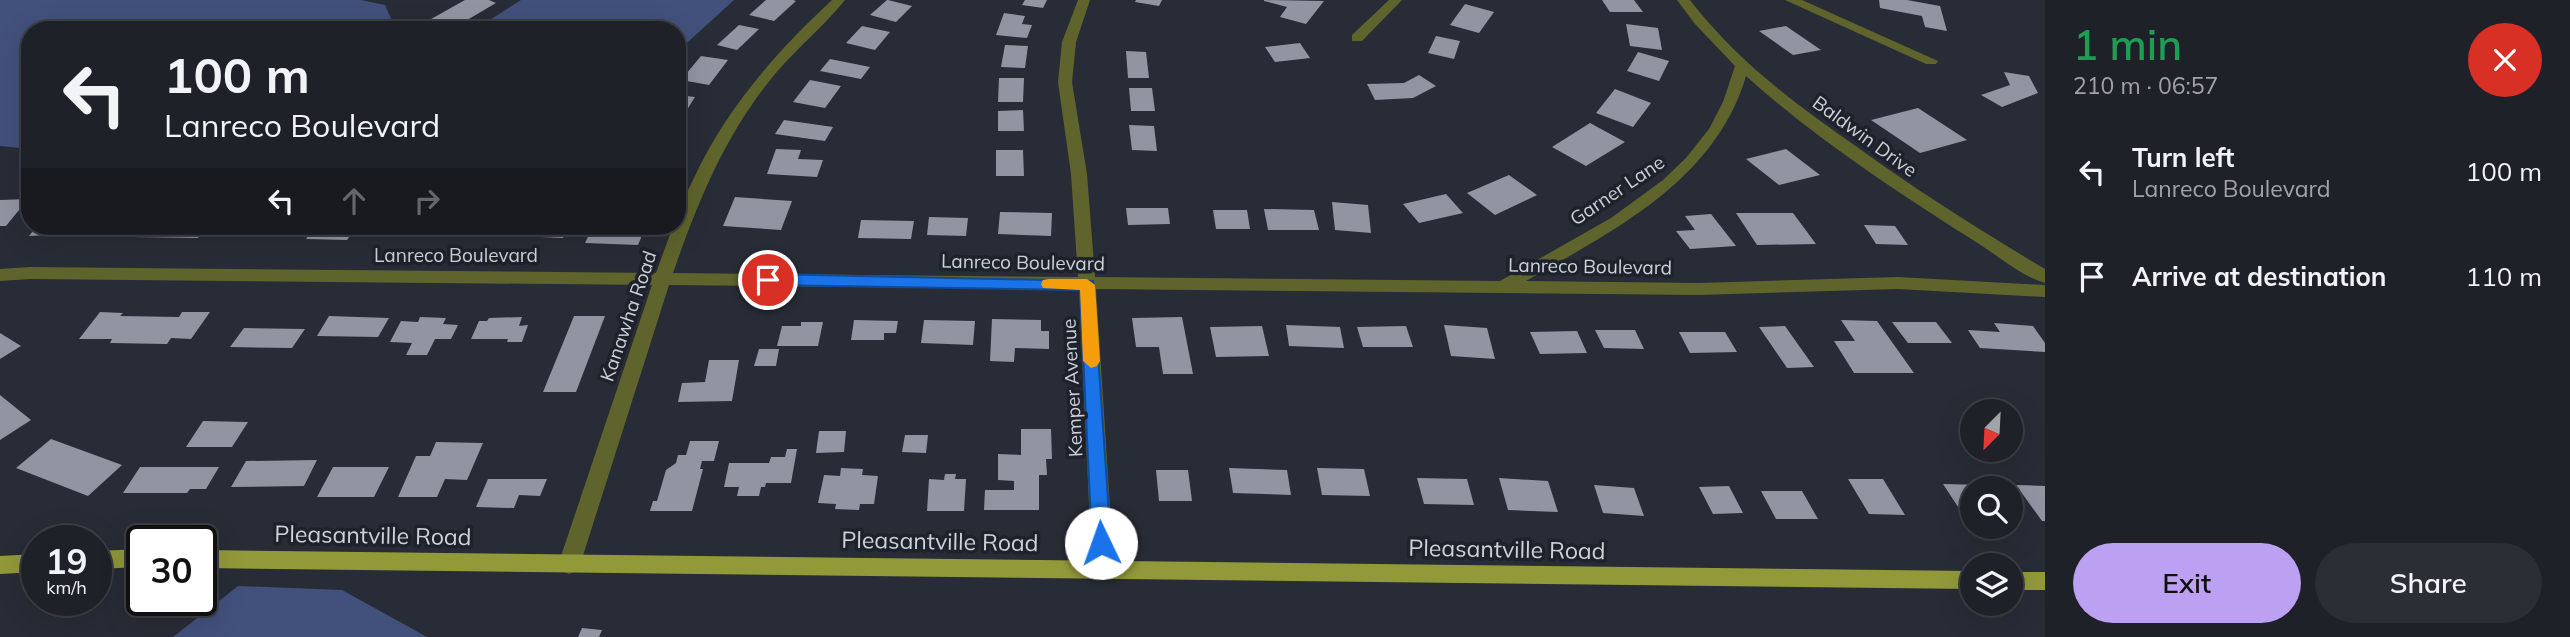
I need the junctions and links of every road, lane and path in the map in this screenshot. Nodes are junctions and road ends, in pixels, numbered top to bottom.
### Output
1 (839, 0) edge
2 (1084, 0) edge
3 (1396, 0) edge
4 (1683, 0) edge
5 (1791, 0) edge
6 (1357, 37) dead end
7 (1931, 61) dead end
8 (1742, 64) junction
9 (686, 213) edge
10 (678, 235) edge
11 (0, 275) edge
12 (2045, 277) edge
13 (663, 279) junction
14 (1087, 285) junction
15 (1505, 286) junction
16 (2045, 291) edge
17 (217, 559) edge
18 (21, 564) edge
19 (0, 565) edge
20 (569, 565) junction
21 (1103, 569) junction
22 (1960, 580) edge
23 (2023, 581) edge
24 (2045, 581) edge

1 - 9 street, Kanawha Road
2 - 14 street, Kemper Avenue
3 - 6 street
4 - 8 street, Baldwin Drive
5 - 7 street
8 - 12 street, Baldwin Drive
8 - 15 street, Garner Lane
10 - 13 street, Kanawha Road
11 - 13 street, Lanreco Boulevard
13 - 14 street, Lanreco Boulevard
13 - 20 street, Kanawha Road
14 - 15 street, Lanreco Boulevard
14 - 21 street, Kemper Avenue
15 - 16 street, Lanreco Boulevard
17 - 20 main road, Pleasantville Road
18 - 19 main road
20 - 21 main road, Pleasantville Road
21 - 22 main road, Pleasantville Road
23 - 24 main road

